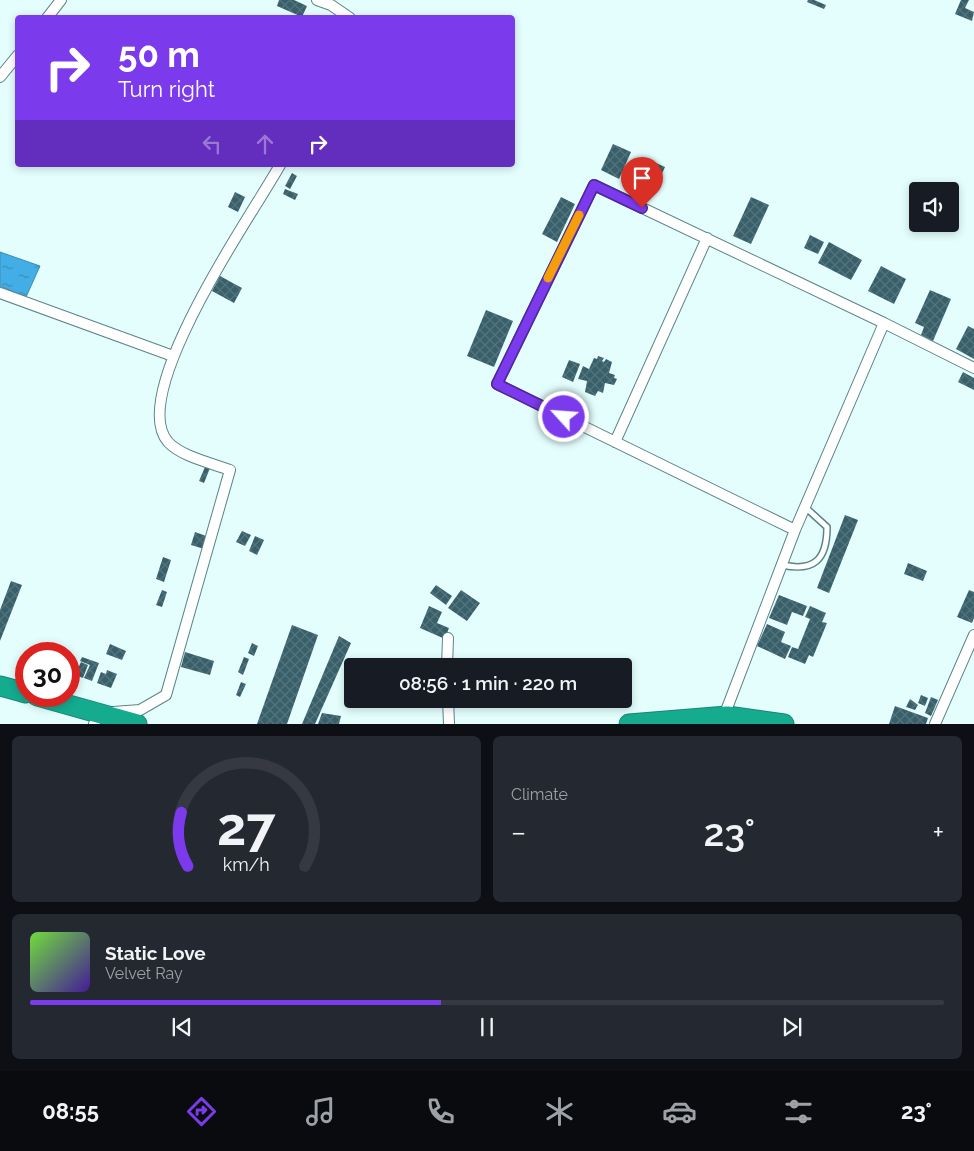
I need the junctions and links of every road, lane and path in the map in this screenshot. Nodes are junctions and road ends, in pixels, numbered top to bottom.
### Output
1 (61, 0) edge
2 (317, 0) edge
3 (49, 15) edge
4 (344, 15) edge
5 (15, 59) edge
6 (0, 77) edge
7 (279, 167) edge
8 (707, 238) junction
9 (0, 292) edge
10 (884, 322) junction
11 (173, 356) junction
12 (974, 368) edge
13 (615, 442) junction
14 (805, 508) junction
15 (795, 530) junction
16 (782, 566) junction
17 (974, 635) edge
18 (448, 638) dead end
19 (447, 658) edge
20 (0, 686) edge
21 (15, 690) edge
22 (67, 707) edge
23 (448, 708) edge
24 (724, 716) junction
25 (97, 718) edge
26 (137, 724) edge
27 (449, 724) edge
28 (629, 724) edge
29 (784, 724) edge
30 (934, 724) edge

1 - 3 street
2 - 4 street
5 - 6 street
7 - 11 street
8 - 10 street
8 - 13 street
8 - 13 street
9 - 11 street
10 - 12 street
10 - 14 street
11 - 25 street
13 - 15 street
14 - 15 street
14 - 16 lane
15 - 16 street
16 - 24 street
17 - 30 street
18 - 19 street
20 - 21 highway
22 - 25 highway
23 - 27 street
24 - 28 highway
24 - 29 highway
25 - 26 highway

